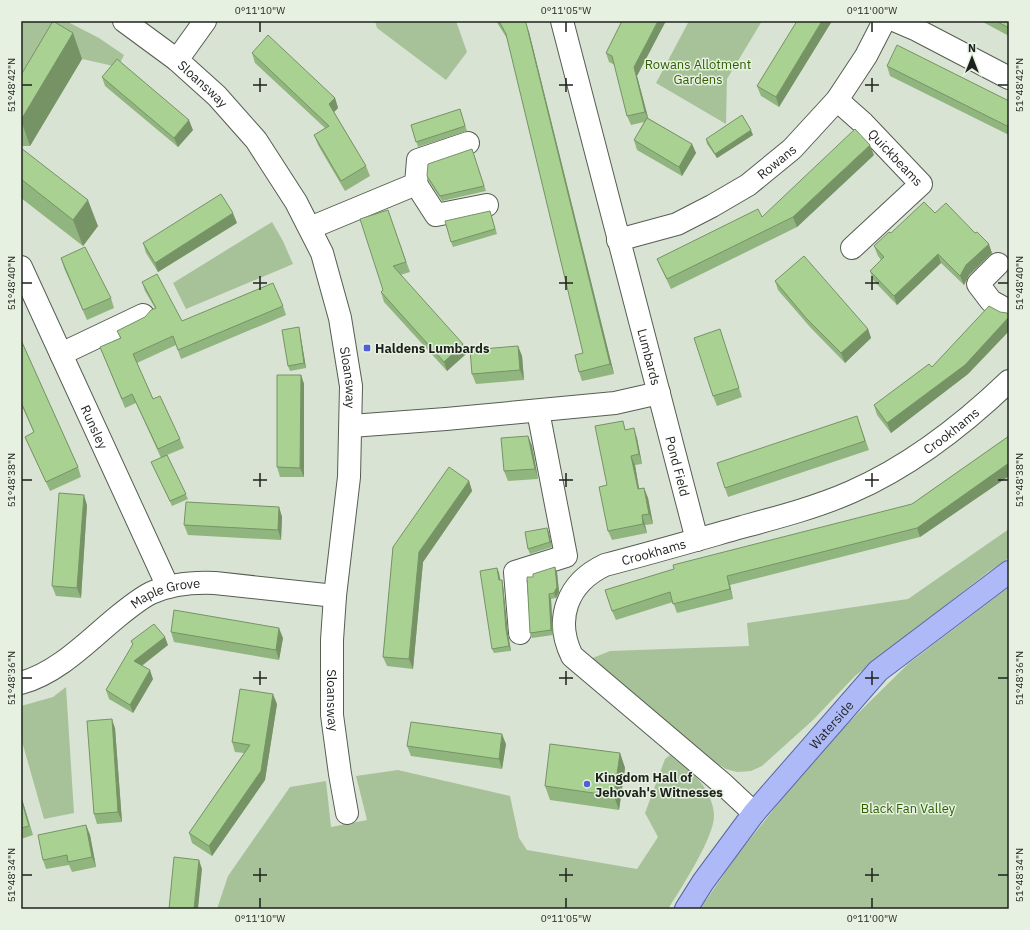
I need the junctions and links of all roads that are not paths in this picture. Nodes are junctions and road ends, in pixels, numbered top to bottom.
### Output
1 (124, 21) edge
2 (205, 21) edge
3 (562, 21) edge
4 (884, 21) edge
5 (896, 21) edge
6 (177, 60) junction
7 (1009, 78) edge
8 (837, 100) junction
9 (468, 143) dead end
10 (416, 184) junction
11 (487, 205) dead end
12 (310, 228) junction
13 (618, 240) junction
14 (852, 248) dead end
15 (998, 264) dead end
16 (21, 267) edge
17 (1009, 311) edge
18 (142, 314) dead end
19 (61, 354) junction
20 (1009, 381) edge
21 (658, 393) junction
22 (538, 411) junction
23 (351, 426) junction
24 (697, 540) junction
25 (1009, 572) edge
26 (168, 587) junction
27 (335, 596) junction
28 (520, 633) dead end
29 (21, 683) edge
30 (347, 813) dead end
31 (754, 813) junction
32 (686, 909) edge

1 - 6 street, Sloansway
2 - 6 street
3 - 13 street, Lumbards
4 - 8 street, Rowans
5 - 7 street
6 - 12 street, Sloansway
8 - 13 street, Rowans
8 - 14 street, Quickbeams
9 - 10 street
10 - 11 street
10 - 12 street
12 - 23 street, Sloansway
13 - 21 street, Lumbards
15 - 17 street
16 - 19 street, Runsley
18 - 19 street
19 - 26 street, Runsley
20 - 24 street, Crookhams
21 - 22 street, Lumbards
21 - 24 street, Pond Field
22 - 23 street, Lumbards
22 - 28 street
23 - 27 street, Sloansway
24 - 31 street, Crookhams
25 - 31 main road, Waterside
26 - 27 street, Maple Grove
26 - 29 street, Maple Grove
27 - 30 street, Sloansway
31 - 32 main road, Waterside

